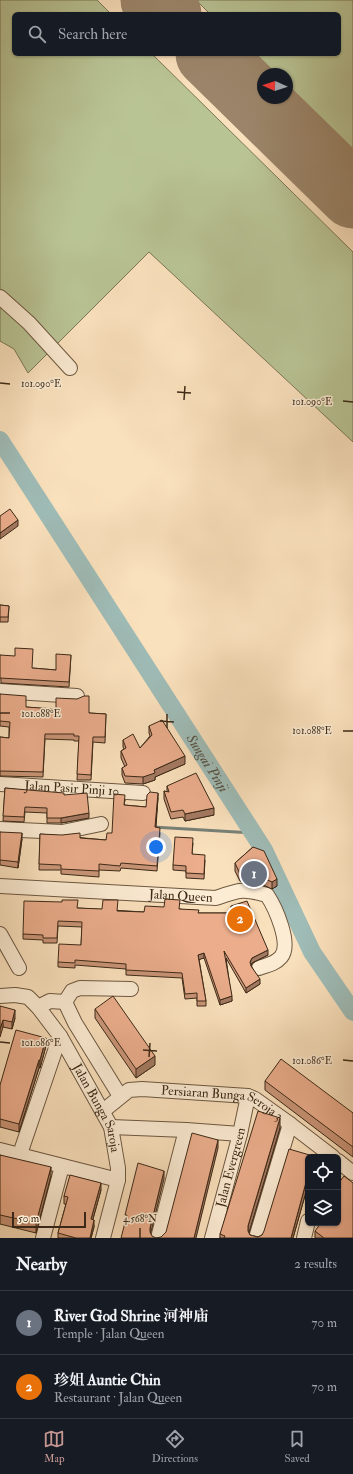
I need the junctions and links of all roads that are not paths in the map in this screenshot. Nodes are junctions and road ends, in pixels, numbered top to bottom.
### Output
1 (0, 297) edge
2 (70, 368) dead end
3 (0, 691) edge
4 (77, 696) dead end
5 (0, 784) edge
6 (143, 793) dead end
7 (100, 824) dead end
8 (0, 829) edge
9 (0, 886) edge
10 (0, 934) edge
11 (19, 968) dead end
12 (259, 968) dead end
13 (132, 989) dead end
14 (0, 996) edge
15 (66, 1002) junction
16 (38, 1007) junction
17 (60, 1036) junction
18 (120, 1096) junction
19 (248, 1096) junction
20 (103, 1111) junction
21 (290, 1124) junction
22 (111, 1127) junction
23 (186, 1130) junction
24 (240, 1134) junction
25 (0, 1150) edge
26 (20, 1154) junction
27 (328, 1154) edge
28 (341, 1164) edge
29 (62, 1166) junction
30 (353, 1173) edge
31 (118, 1180) junction
32 (307, 1226) edge
33 (43, 1238) edge
34 (103, 1238) edge
35 (158, 1238) edge
36 (212, 1238) edge
37 (256, 1238) edge
38 (304, 1238) edge

1 - 2 street
3 - 4 street
5 - 6 street, Jalan Pasir Pinji 10
7 - 8 street
9 - 12 street, Jalan Queen
10 - 11 street
13 - 15 street
14 - 16 street, Jalan Bunga Saroja
15 - 16 street
15 - 18 street
16 - 17 street, Jalan Bunga Saroja
17 - 20 street, Jalan Bunga Saroja
17 - 26 street
18 - 19 street, Persiaran Bunga Seroja 3
18 - 20 street, Persiaran Bunga Seroja 3
19 - 21 street, Persiaran Bunga Seroja 3
19 - 24 street, Jalan Evergreen
20 - 22 street, Jalan Bunga Saroja
21 - 27 street, Persiaran Bunga Seroja 3
21 - 37 street
22 - 23 street
22 - 31 street, Jalan Bunga Saroja
23 - 24 street
23 - 35 street
24 - 36 street, Jalan Evergreen
25 - 26 street
26 - 29 street
28 - 30 street, Persiaran Bunga Seroja 3
29 - 31 street
29 - 33 street
31 - 34 street, Jalan Bunga Saroja
32 - 38 street

